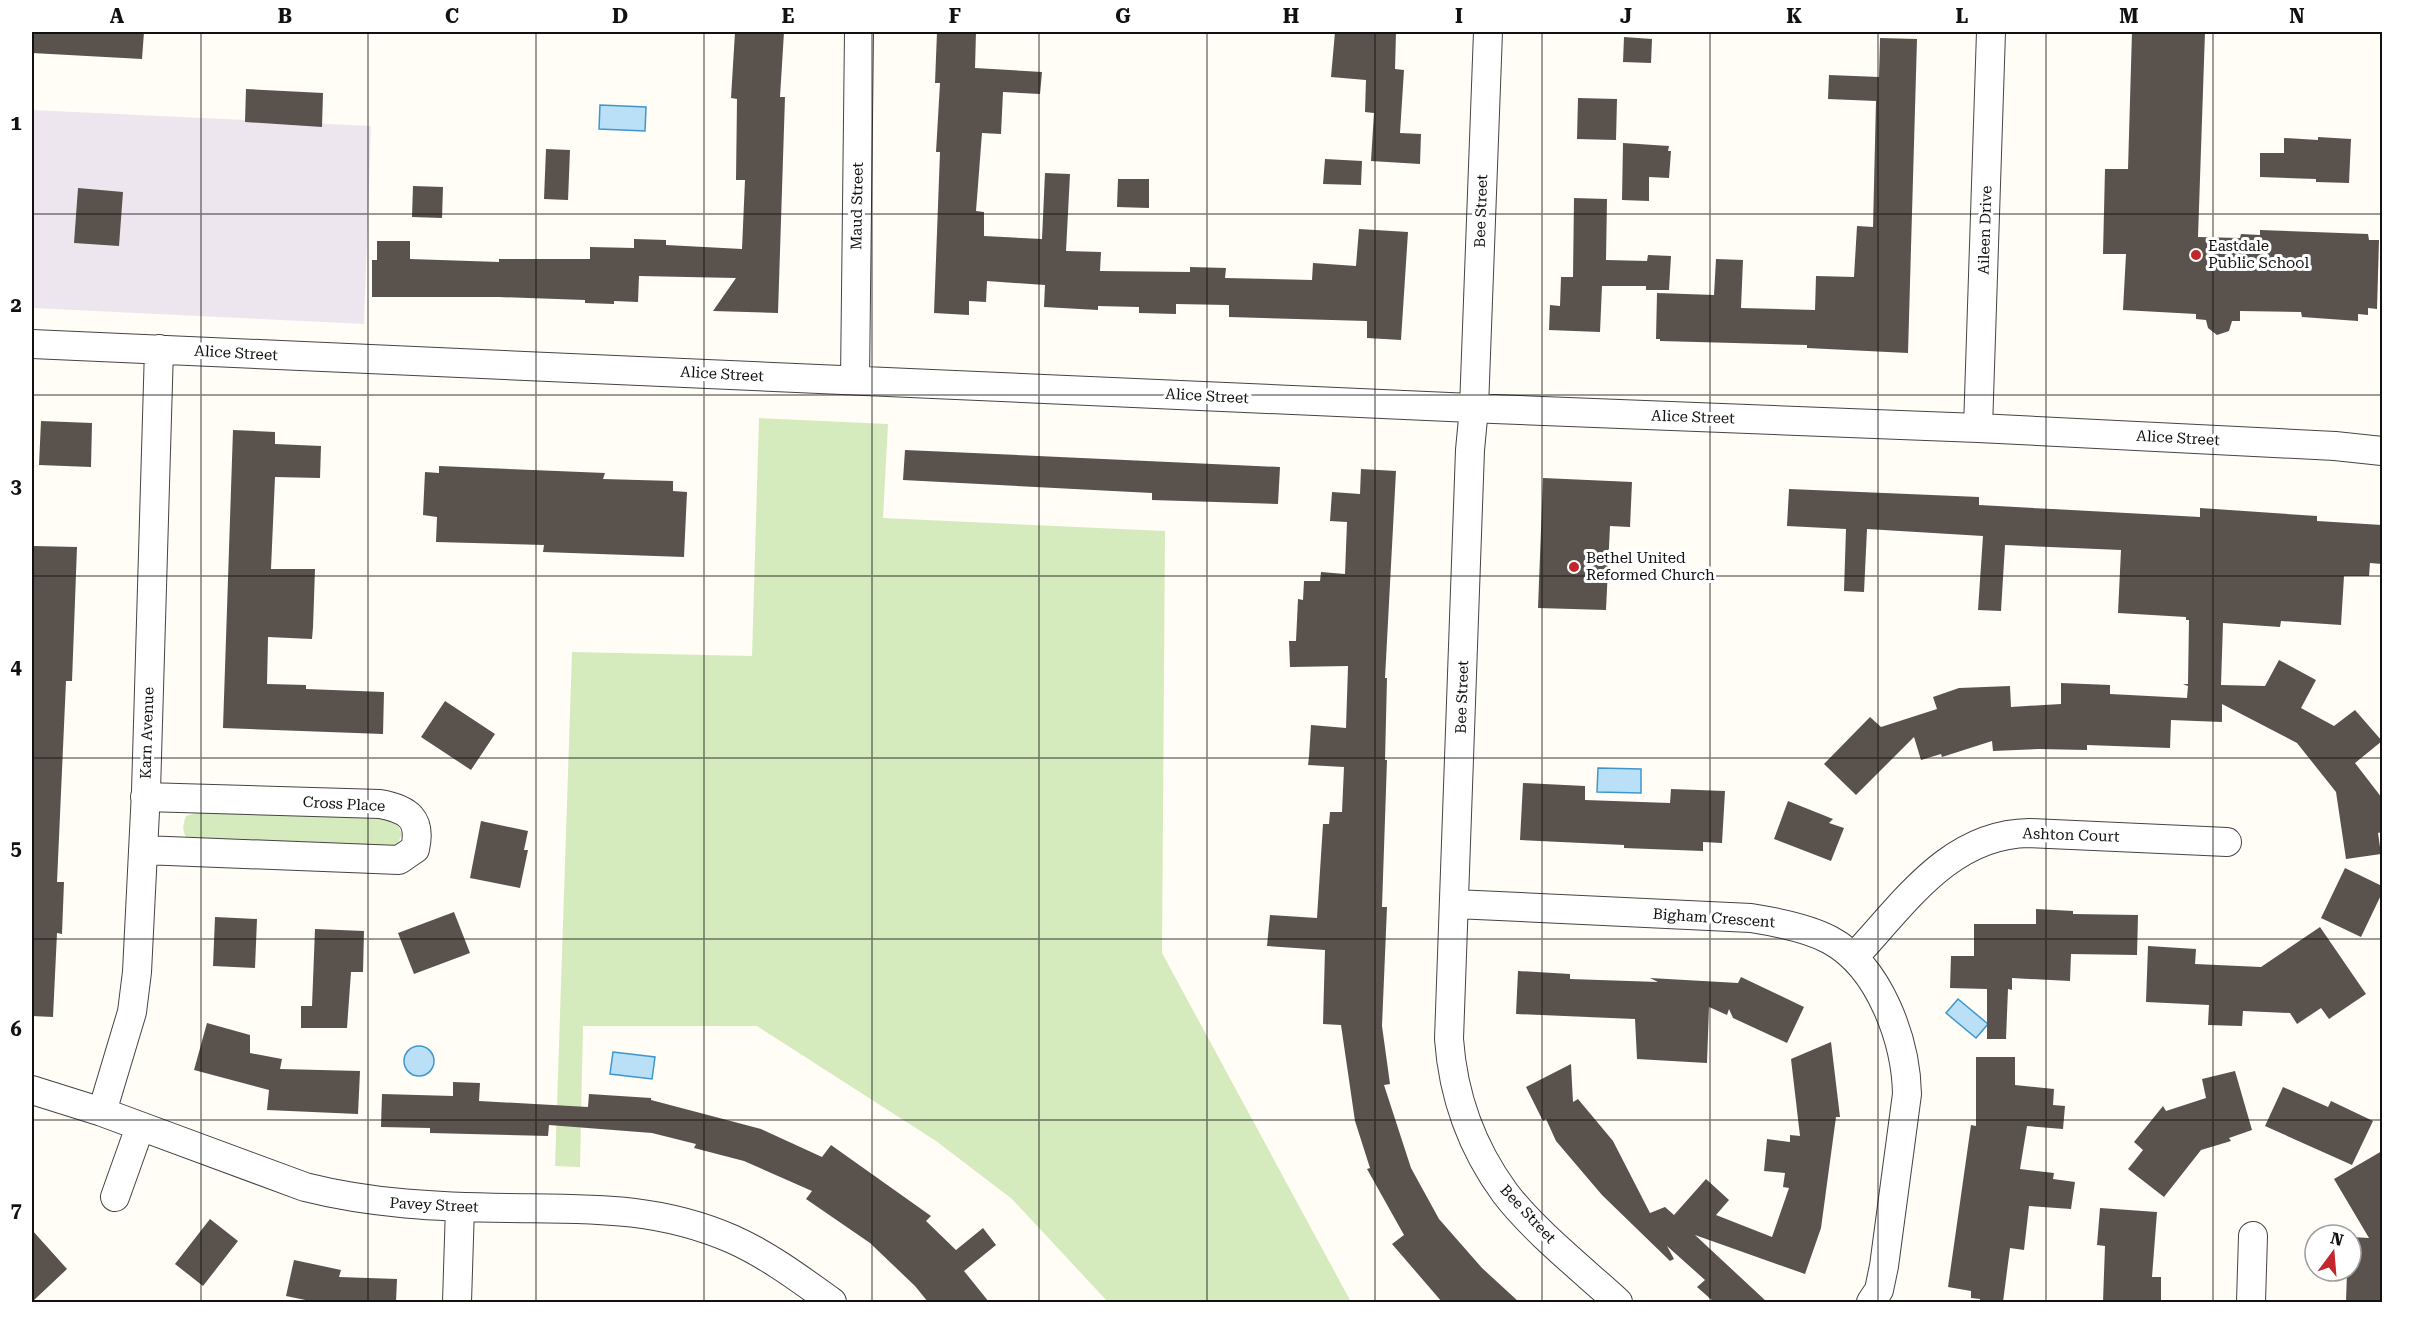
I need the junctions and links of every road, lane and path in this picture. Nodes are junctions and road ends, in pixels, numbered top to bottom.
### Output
1 (858, 32) edge
2 (1488, 32) edge
3 (1991, 32) edge
4 (32, 344) edge
5 (159, 349) junction
6 (855, 380) junction
7 (1474, 408) junction
8 (1978, 428) junction
9 (2382, 451) edge
10 (146, 797) junction
11 (2227, 842) dead end
12 (143, 850) junction
13 (1455, 904) junction
14 (1854, 957) junction
15 (32, 1090) edge
16 (102, 1112) junction
17 (140, 1126) junction
18 (115, 1197) dead end
19 (460, 1207) junction
20 (2253, 1236) dead end
21 (457, 1302) edge
22 (832, 1302) edge
23 (1618, 1302) edge
24 (1871, 1302) edge
25 (2251, 1302) edge

1 - 6 street, Maud Street
2 - 7 street, Bee Street
3 - 8 street, Aileen Drive
4 - 5 street, Alice Street
5 - 6 street, Alice Street
5 - 10 street, Karn Avenue
6 - 7 street, Alice Street
7 - 8 street, Alice Street
7 - 13 street, Bee Street
8 - 9 street, Alice Street
10 - 12 street, Karn Avenue
10 - 12 street, Cross Place
11 - 14 street, Ashton Court
12 - 16 street, Karn Avenue
13 - 14 street, Bigham Crescent
13 - 23 street, Bee Street
14 - 24 street, Bigham Crescent
15 - 16 street, Pavey Street
16 - 17 street, Pavey Street
17 - 18 street
17 - 19 street, Pavey Street
19 - 21 street
19 - 22 street, Pavey Street
20 - 25 street

